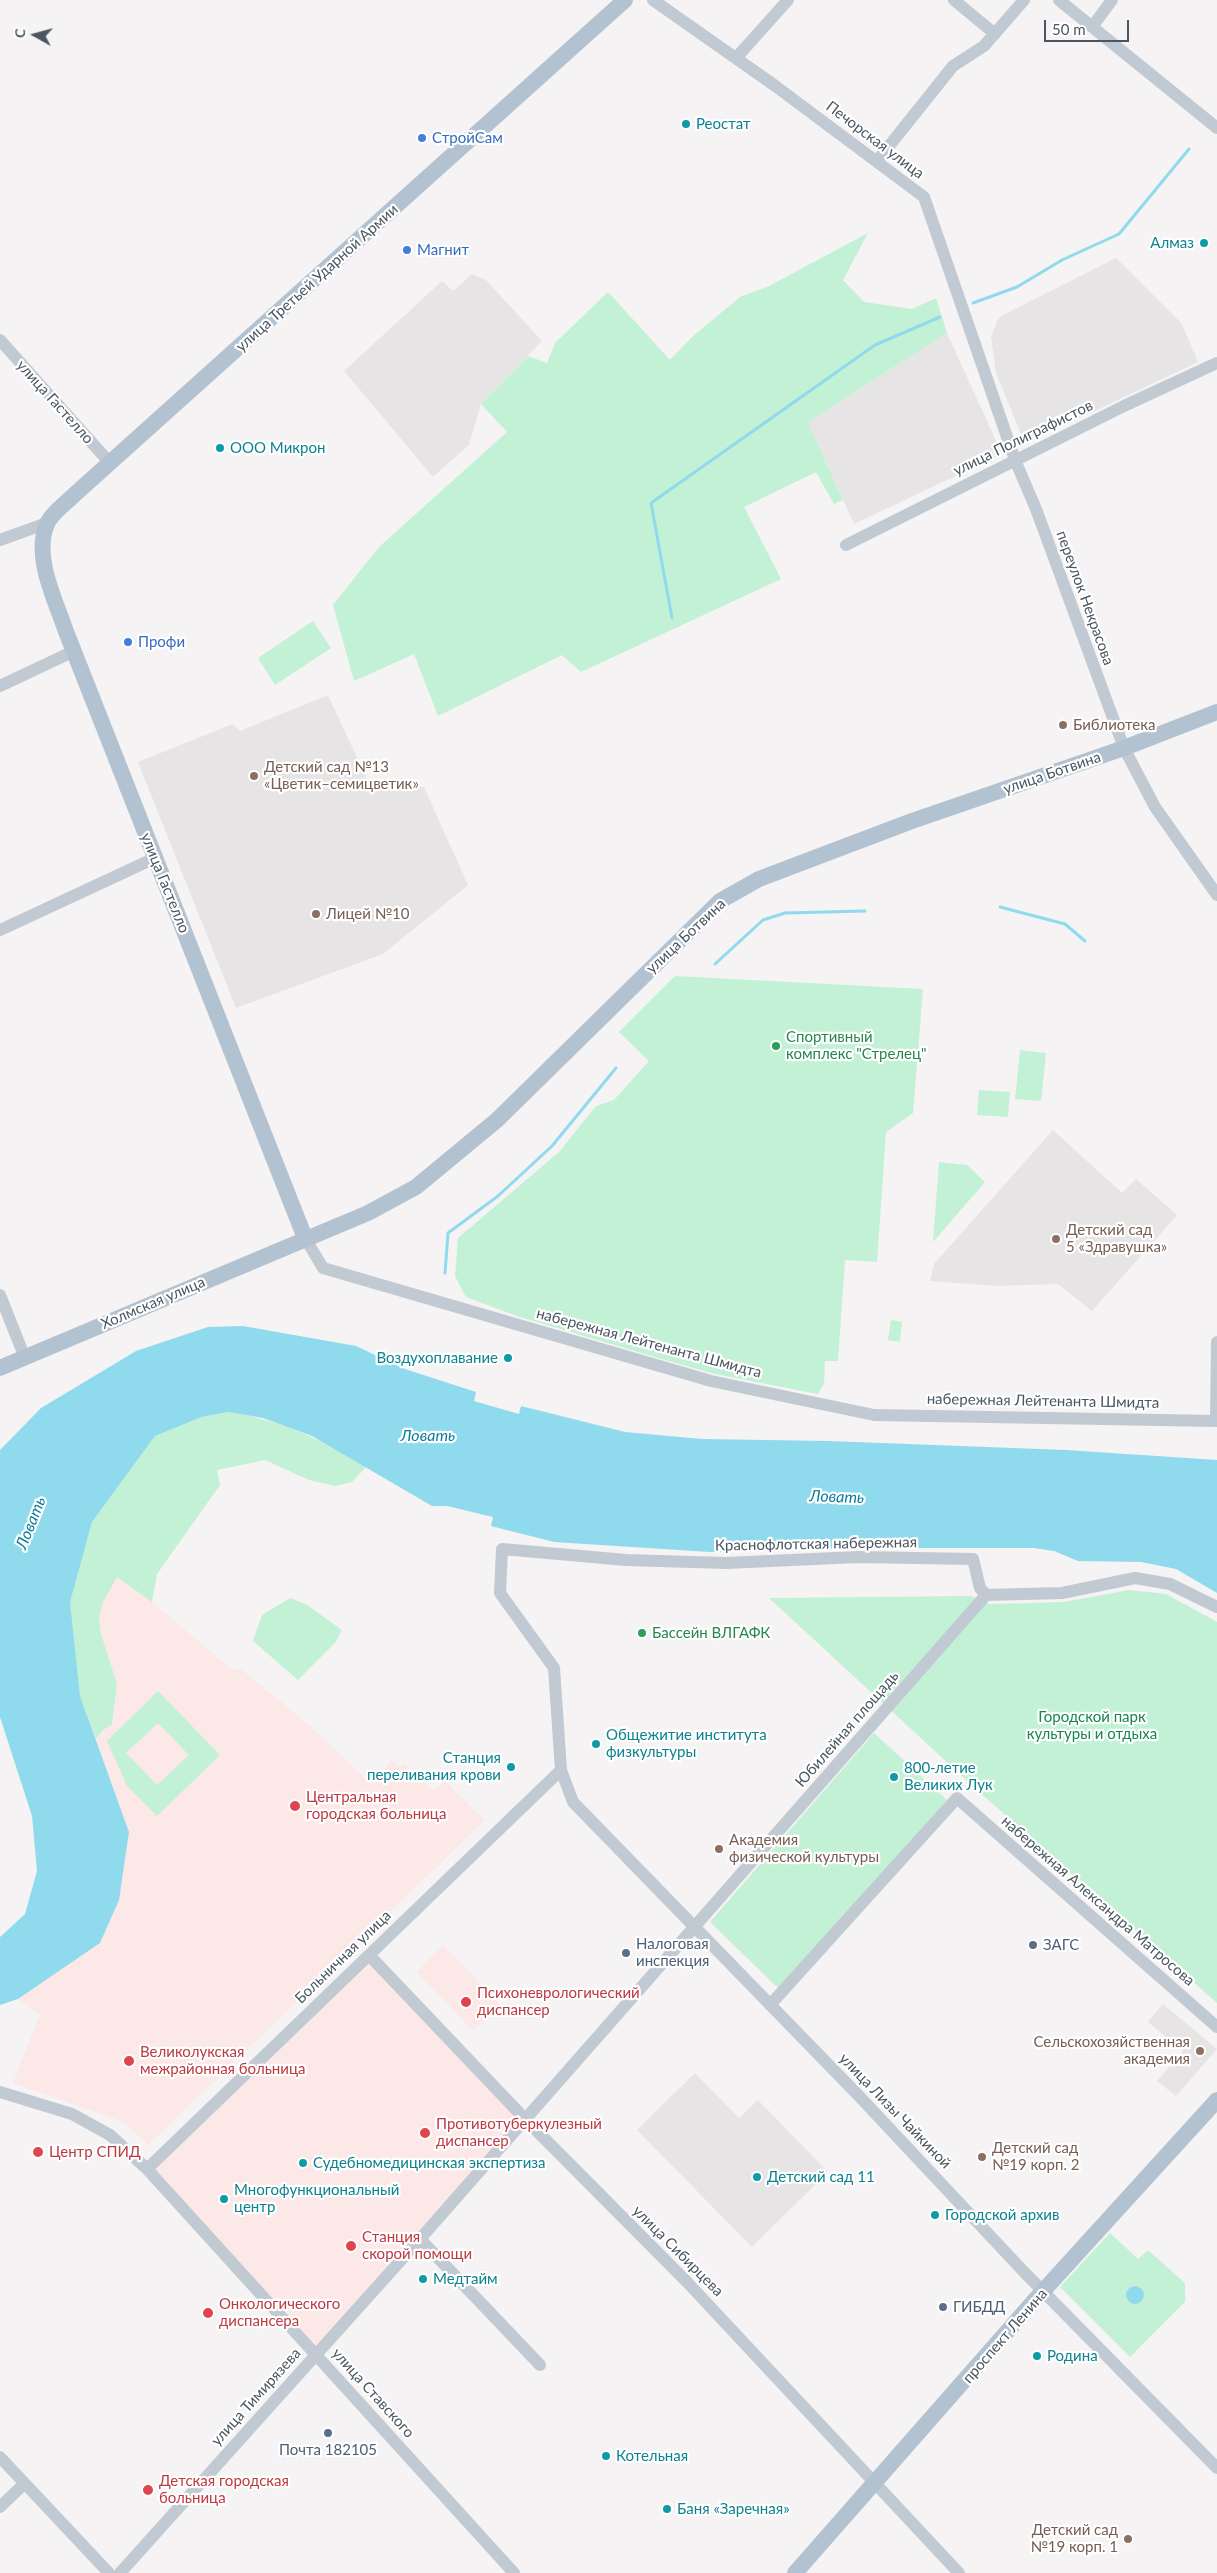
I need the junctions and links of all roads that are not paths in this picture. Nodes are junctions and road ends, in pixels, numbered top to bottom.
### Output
1 (626, 0) edge
2 (653, 0) edge
3 (788, 0) edge
4 (954, 0) edge
5 (1024, 0) edge
6 (1059, 0) edge
7 (1112, 0) edge
8 (1092, 27) junction
9 (995, 34) junction
10 (736, 58) junction
11 (1217, 128) edge
12 (877, 161) junction
13 (0, 340) edge
14 (1217, 364) edge
15 (1015, 460) junction
16 (110, 463) junction
17 (47, 523) junction
18 (0, 540) edge
19 (846, 545) dead end
20 (74, 651) junction
21 (0, 686) edge
22 (1217, 712) edge
23 (1124, 748) junction
24 (155, 858) junction
25 (1217, 895) edge
26 (0, 930) edge
27 (306, 1238) junction
28 (0, 1295) edge
29 (1217, 1342) edge
30 (24, 1358) junction
31 (0, 1368) edge
32 (1217, 1421) edge
33 (502, 1549) joint
34 (986, 1595) junction
35 (1217, 1607) edge
36 (561, 1770) junction
37 (734, 1884) joint
38 (694, 1927) junction
39 (369, 1954) junction
40 (770, 2005) junction
41 (1217, 2027) edge
42 (0, 2092) edge
43 (1217, 2100) edge
44 (524, 2118) junction
45 (147, 2169) junction
46 (420, 2239) junction
47 (1044, 2290) junction
48 (316, 2354) junction
49 (540, 2364) dead end
50 (0, 2457) edge
51 (1217, 2468) edge
52 (24, 2484) junction
53 (874, 2484) junction
54 (0, 2507) edge
55 (109, 2573) edge
56 (120, 2573) edge
57 (514, 2573) edge
58 (795, 2573) edge
59 (959, 2573) edge

1 - 16 main road, улица Третьей Ударной Армии
2 - 10 street, Печорская улица
3 - 10 street
4 - 9 street
5 - 9 street
6 - 8 street
7 - 8 street
8 - 11 street
9 - 12 street
10 - 12 street, Печорская улица
12 - 15 street, Печорская улица
13 - 16 street, улица Гастелло
14 - 15 street, улица Полиграфистов
15 - 19 street, улица Полиграфистов
15 - 23 street, переулок Некрасова
16 - 17 main road, улица Третьей Ударной Армии
17 - 18 street, улица Третьей Ударной Армии
17 - 20 main road, улица Гастелло
20 - 21 street
20 - 24 main road, улица Гастелло
22 - 23 main road, улица Ботвина
23 - 25 street, переулок Некрасова
23 - 27 main road, улица Ботвина
24 - 26 street
24 - 27 main road, улица Гастелло
27 - 30 main road, Холмская улица
27 - 32 street, набережная Лейтенанта Шмидта
28 - 30 street
29 - 32 street
30 - 31 main road, Холмская улица
33 - 34 street, Краснофлотская набережная
33 - 36 street, улица Лизы Чайкиной
34 - 35 street
34 - 37 street, Юбилейная площадь
36 - 38 street, улица Лизы Чайкиной
36 - 39 street, Больничная улица
37 - 38 street, улица Тимирязева
38 - 40 street, улица Лизы Чайкиной
38 - 44 street, улица Тимирязева
39 - 44 street, улица Сибирцева
39 - 45 street, Больничная улица
40 - 41 street, набережная Александра Матросова
40 - 47 street, улица Лизы Чайкиной
42 - 45 street, улица Ставского
43 - 47 main road, проспект Ленина
44 - 46 street, улица Тимирязева
44 - 53 street, улица Сибирцева
45 - 48 street, улица Ставского
46 - 48 street, улица Тимирязева
46 - 49 street
47 - 51 street, улица Лизы Чайкиной
47 - 53 main road, проспект Ленина
48 - 56 street, улица Тимирязева
48 - 57 street, улица Ставского
50 - 52 street
52 - 54 street
52 - 55 street
53 - 58 main road, проспект Ленина
53 - 59 street, улица Сибирцева

